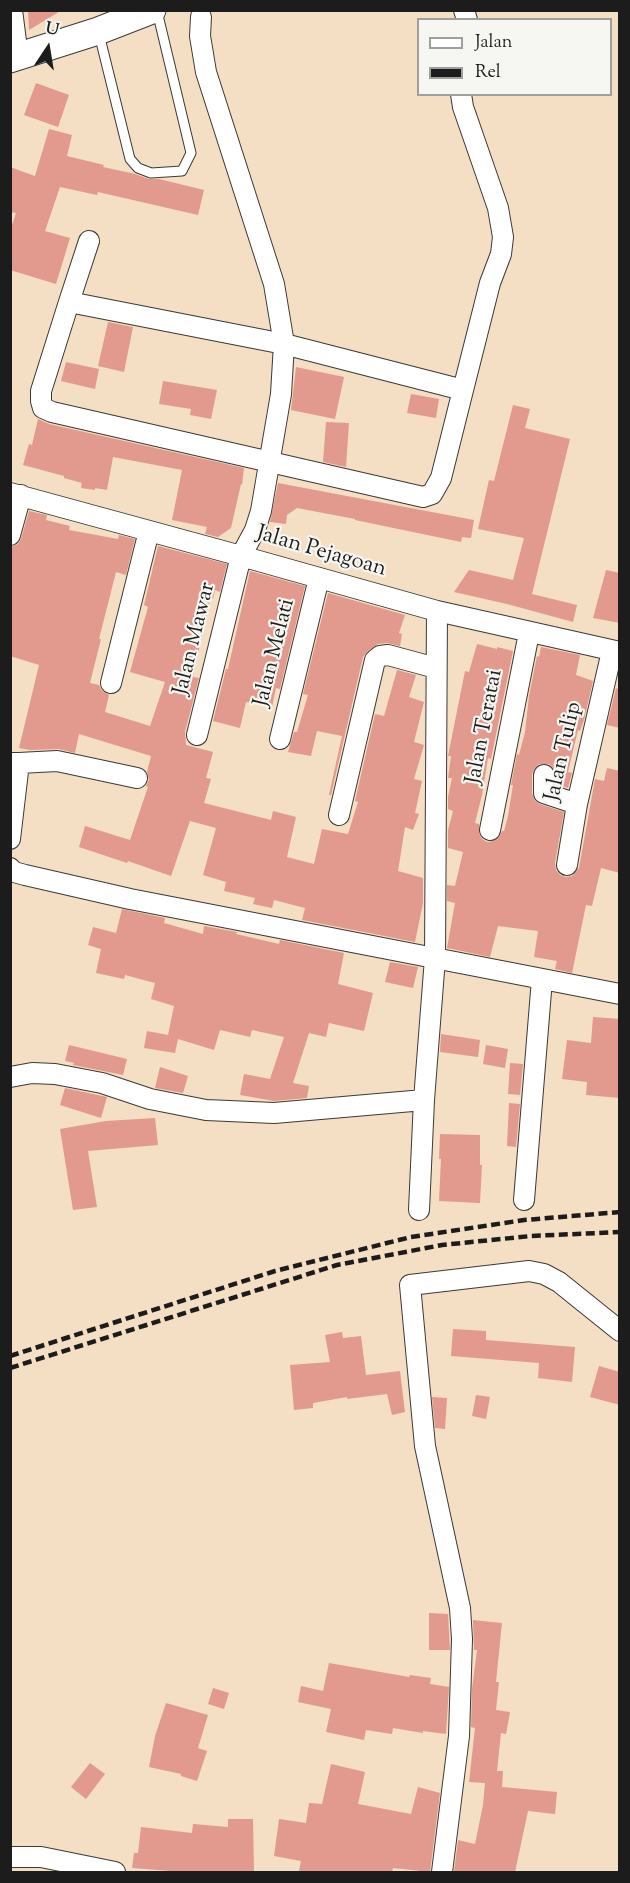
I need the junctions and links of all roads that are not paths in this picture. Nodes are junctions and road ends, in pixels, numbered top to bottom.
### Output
1 (12, 10) edge
2 (152, 10) edge
3 (157, 10) edge
4 (205, 12) edge
5 (98, 31) junction
6 (14, 58) edge
7 (461, 96) edge
8 (88, 241) dead end
9 (69, 302) junction
10 (284, 344) junction
11 (463, 390) junction
12 (270, 463) junction
13 (16, 494) edge
14 (149, 531) junction
15 (10, 535) edge
16 (242, 556) junction
17 (319, 578) junction
18 (437, 611) junction
19 (529, 633) junction
20 (616, 652) edge
21 (436, 668) junction
22 (111, 683) dead end
23 (197, 735) dead end
24 (280, 739) dead end
25 (15, 763) edge
26 (544, 775) dead end
27 (137, 778) dead end
28 (577, 804) junction
29 (339, 815) dead end
30 (490, 830) dead end
31 (10, 839) edge
32 (567, 865) dead end
33 (10, 868) edge
34 (435, 958) junction
35 (542, 979) junction
36 (620, 994) edge
37 (10, 1077) edge
38 (424, 1100) junction
39 (524, 1200) dead end
40 (419, 1210) dead end
41 (620, 1331) edge
42 (10, 1857) edge
43 (115, 1872) edge
44 (442, 1872) edge

1 - 6 street
2 - 5 main road
3 - 5 lane
4 - 10 street, Jalan Mawar
5 - 6 main road
7 - 11 street
8 - 9 street
9 - 10 street
9 - 12 street
10 - 11 street
10 - 12 street, Jalan Mawar
11 - 12 street
12 - 16 street, Jalan Mawar
13 - 14 street, Jalan Pejagoan
13 - 15 street
14 - 16 street, Jalan Pejagoan
14 - 22 street
16 - 17 street, Jalan Pejagoan
16 - 23 street, Jalan Mawar
17 - 18 street, Jalan Pejagoan
17 - 24 street, Jalan Melati
18 - 19 street, Jalan Pejagoan
18 - 21 street
19 - 20 street, Jalan Pejagoan
19 - 30 street, Jalan Teratai
20 - 28 street, Jalan Tulip
21 - 29 street
21 - 34 street
25 - 27 street
25 - 31 street
26 - 28 street
28 - 32 street, Jalan Tulip
33 - 34 street
34 - 35 street
34 - 38 street
35 - 36 street
35 - 39 street
37 - 38 street
38 - 40 street
41 - 44 street
42 - 43 street

